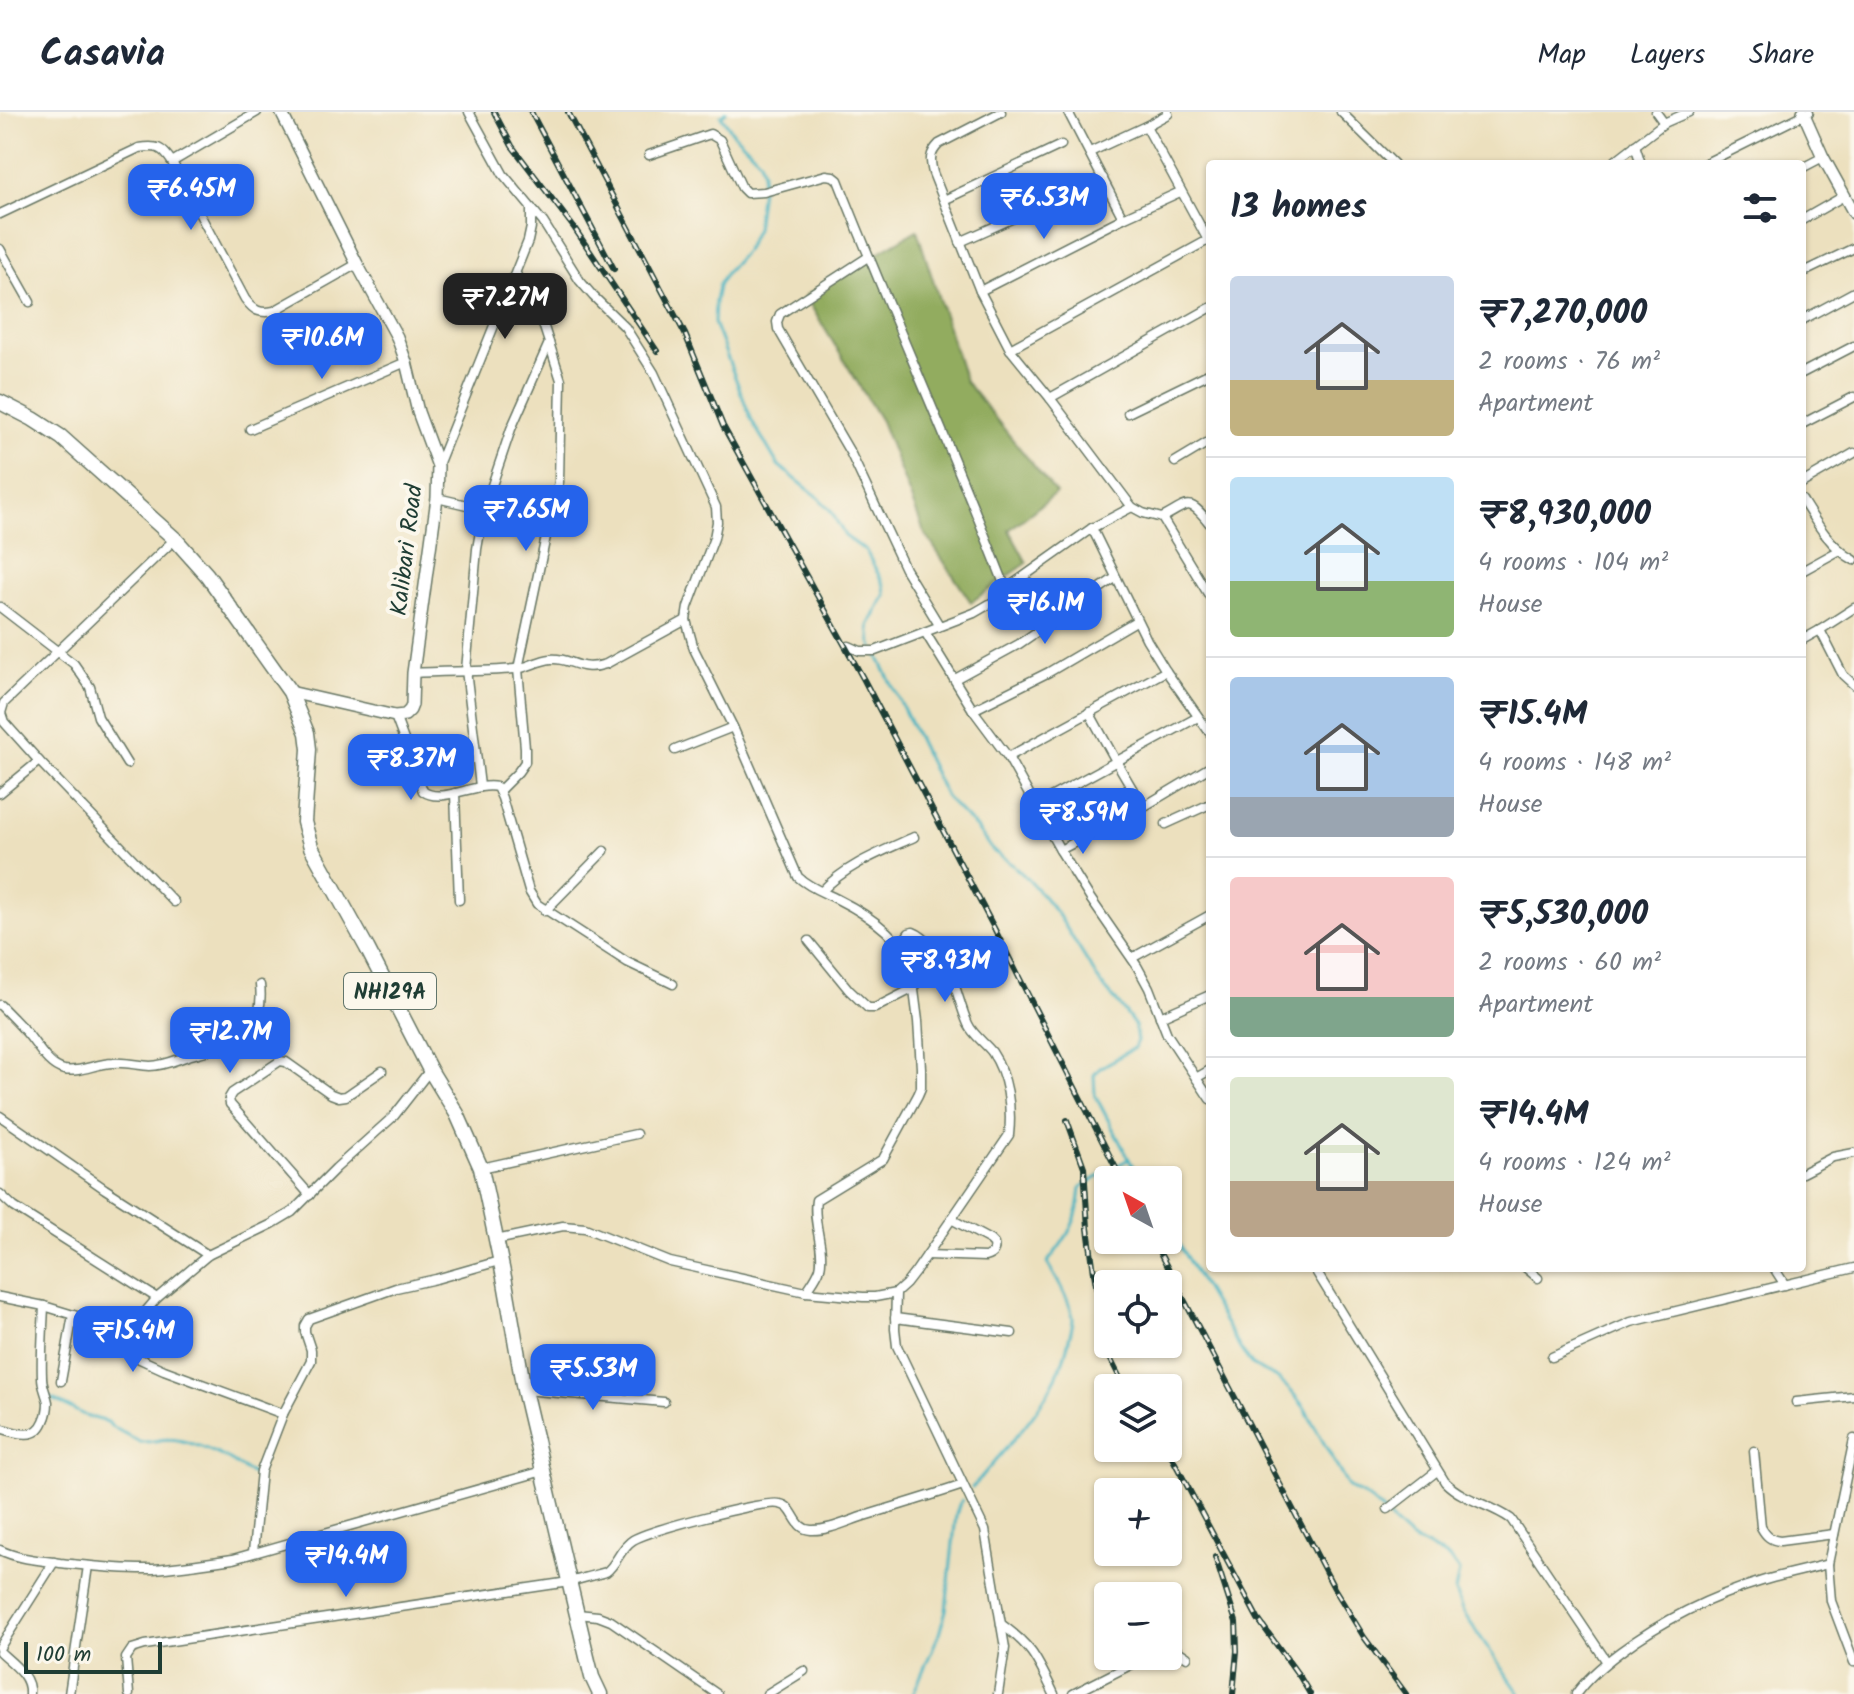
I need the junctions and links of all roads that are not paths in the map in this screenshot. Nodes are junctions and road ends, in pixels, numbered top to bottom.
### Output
1 (257, 112) edge
2 (281, 112) edge
3 (469, 112) edge
4 (1001, 112) edge
5 (1068, 112) edge
6 (1167, 112) edge
7 (1341, 112) edge
8 (1656, 112) edge
9 (1689, 112) edge
10 (1805, 113) edge
11 (1664, 123) junction
12 (1146, 126) junction
13 (1061, 145) dead end
14 (1635, 145) junction
15 (1090, 152) junction
16 (649, 155) dead end
17 (1823, 157) junction
18 (1390, 160) edge
19 (1616, 160) edge
20 (1640, 160) edge
21 (1712, 160) edge
22 (172, 162) junction
23 (1806, 166) edge
24 (1103, 178) junction
25 (1180, 192) junction
26 (1844, 196) junction
27 (944, 200) junction
28 (531, 208) junction
29 (1854, 213) edge
30 (0, 214) edge
31 (1123, 218) junction
32 (1806, 218) edge
33 (1206, 236) edge
34 (960, 242) junction
35 (1206, 243) edge
36 (1854, 248) edge
37 (0, 249) edge
38 (868, 257) junction
39 (357, 264) junction
40 (1806, 271) edge
41 (516, 274) junction
42 (980, 291) junction
43 (1854, 292) edge
44 (30, 302) dead end
45 (1206, 310) edge
46 (1806, 318) edge
47 (549, 343) junction
48 (1854, 346) edge
49 (1010, 349) junction
50 (406, 362) junction
51 (1806, 371) edge
52 (1206, 375) edge
53 (1854, 397) edge
54 (1050, 398) junction
55 (0, 402) edge
56 (1128, 413) dead end
57 (1806, 422) edge
58 (250, 429) dead end
59 (1206, 443) edge
60 (1854, 453) edge
61 (1175, 462) dead end
62 (438, 466) junction
63 (1806, 481) edge
64 (437, 498) junction
65 (1132, 507) junction
66 (1806, 507) edge
67 (1206, 508) edge
68 (484, 509) junction
69 (1200, 512) junction
70 (1162, 518) junction
71 (1206, 519) edge
72 (548, 527) junction
73 (1092, 528) junction
74 (175, 539) junction
75 (1840, 550) junction
76 (1854, 560) edge
77 (1806, 569) edge
78 (1115, 578) junction
79 (1006, 589) junction
80 (1206, 590) edge
81 (0, 607) edge
82 (1854, 608) edge
83 (686, 620) junction
84 (1136, 621) junction
85 (939, 625) junction
86 (1820, 630) junction
87 (925, 632) junction
88 (1806, 638) edge
89 (849, 646) dead end
90 (59, 651) junction
91 (518, 669) junction
92 (466, 670) junction
93 (1166, 671) junction
94 (413, 673) junction
95 (955, 679) junction
96 (1852, 685) edge
97 (290, 692) junction
98 (973, 710) junction
99 (1089, 712) junction
100 (395, 716) junction
101 (1198, 717) junction
102 (733, 727) junction
103 (1206, 728) edge
104 (675, 750) dead end
105 (1008, 757) junction
106 (39, 761) junction
107 (1116, 761) junction
108 (127, 764) dead end
109 (1206, 769) edge
110 (480, 786) junction
111 (499, 791) junction
112 (0, 793) edge
113 (455, 793) junction
114 (1036, 805) junction
115 (1206, 806) edge
116 (1143, 807) junction
117 (1166, 824) dead end
118 (914, 837) dead end
119 (1060, 850) junction
120 (604, 851) dead end
121 (822, 891) junction
122 (459, 900) dead end
123 (174, 902) dead end
124 (545, 911) junction
125 (1206, 917) edge
126 (809, 941) dead end
127 (899, 947) junction
128 (1132, 958) junction
129 (673, 984) dead end
130 (260, 985) dead end
131 (914, 988) junction
132 (1206, 997) edge
133 (0, 1005) edge
134 (1160, 1017) junction
135 (430, 1070) junction
136 (382, 1071) dead end
137 (1206, 1072) edge
138 (1196, 1078) junction
139 (1206, 1093) edge
140 (0, 1116) edge
141 (636, 1134) dead end
142 (1854, 1153) edge
143 (481, 1168) junction
144 (1806, 1171) edge
145 (0, 1194) edge
146 (310, 1195) junction
147 (4, 1203) edge
148 (951, 1219) junction
149 (496, 1240) junction
150 (208, 1255) junction
151 (927, 1255) junction
152 (499, 1261) junction
153 (1854, 1268) edge
154 (1316, 1272) edge
155 (1531, 1272) edge
156 (1777, 1272) edge
157 (1538, 1278) dead end
158 (1785, 1285) junction
159 (806, 1292) junction
160 (896, 1293) junction
161 (0, 1297) edge
162 (157, 1298) junction
163 (44, 1306) junction
164 (73, 1315) junction
165 (895, 1318) junction
166 (1012, 1333) dead end
167 (123, 1338) junction
168 (1552, 1357) dead end
169 (61, 1381) dead end
170 (524, 1390) junction
171 (1854, 1396) edge
172 (664, 1402) dead end
173 (1796, 1402) dead end
174 (283, 1414) junction
175 (0, 1428) edge
176 (1854, 1439) edge
177 (1754, 1451) dead end
178 (543, 1471) junction
179 (1437, 1471) junction
180 (963, 1485) junction
181 (1388, 1509) dead end
182 (1834, 1534) junction
183 (0, 1550) edge
184 (253, 1552) junction
185 (54, 1562) junction
186 (1828, 1564) junction
187 (88, 1566) junction
188 (569, 1582) junction
189 (577, 1614) junction
190 (1001, 1624) junction
191 (0, 1650) edge
192 (1182, 1654) edge
193 (1187, 1657) dead end
194 (1607, 1662) junction
195 (1854, 1662) edge
196 (1120, 1670) edge
197 (804, 1671) dead end
198 (29, 1694) edge
199 (69, 1694) edge
200 (129, 1694) edge
201 (600, 1694) edge
202 (717, 1694) edge
203 (767, 1694) edge
204 (998, 1694) edge
205 (1054, 1694) edge
206 (1073, 1694) edge
207 (1576, 1694) edge

1 - 22 street
2 - 39 street, Kalibari Road
3 - 28 street
4 - 27 street
5 - 15 street
6 - 12 street
7 - 18 street
8 - 11 street
9 - 11 street
10 - 17 street
10 - 21 street
11 - 14 street
12 - 15 street
12 - 25 street
13 - 27 street
14 - 19 street
14 - 20 street
15 - 24 street
16 - 38 street
17 - 23 street
17 - 26 street
22 - 30 street
22 - 39 street
24 - 31 street
24 - 34 street
25 - 31 street
25 - 33 street
26 - 29 street
26 - 32 street
27 - 34 street
28 - 41 street
28 - 83 street
31 - 42 street
34 - 42 street
35 - 49 street
36 - 40 street
37 - 44 street
38 - 79 street
38 - 85 street
39 - 50 street, Kalibari Road
41 - 47 street
41 - 62 street
42 - 49 street
43 - 46 street
45 - 54 street
47 - 68 street
47 - 72 street
48 - 51 street
49 - 54 street
50 - 58 street
50 - 62 street, Kalibari Road
52 - 56 street
53 - 57 street
54 - 65 street
55 - 74 highway, NH129A
59 - 61 street
60 - 63 street
62 - 64 street, Kalibari Road
64 - 68 street
64 - 94 street, Kalibari Road
65 - 70 street
65 - 73 street
66 - 75 street
67 - 69 street
68 - 72 street
68 - 92 street
69 - 70 street
69 - 71 street
70 - 80 street
72 - 91 street
73 - 78 street
73 - 79 street
74 - 90 street
74 - 97 highway, NH129A
75 - 76 street
75 - 77 street
78 - 84 street
78 - 95 street
79 - 85 street
81 - 90 street
82 - 86 street
83 - 91 street
83 - 102 street
84 - 93 street
84 - 98 street
85 - 87 street
86 - 88 street
86 - 96 street
87 - 89 street
87 - 95 street
90 - 106 street
90 - 108 street
91 - 92 street
91 - 111 street
92 - 94 street
92 - 110 street
93 - 99 street
93 - 101 street
94 - 100 street, Kalibari Road
95 - 98 street
97 - 100 street
97 - 135 highway, NH129A
98 - 105 street
99 - 105 street
99 - 107 street
100 - 113 street
101 - 103 street
101 - 107 street
102 - 104 street
102 - 121 street
105 - 114 street
106 - 112 street
106 - 123 street
107 - 114 street
107 - 116 street
109 - 116 street
110 - 111 street
110 - 113 street
111 - 124 street
113 - 122 street
114 - 119 street
115 - 117 street
116 - 119 street
118 - 121 street
119 - 128 street
120 - 124 street
121 - 127 street
124 - 129 street
125 - 128 street
126 - 131 street
127 - 131 street
127 - 148 street
128 - 134 street
130 - 133 street
131 - 159 street
132 - 134 street
134 - 138 street
135 - 143 highway, NH129A
135 - 146 street
136 - 146 street
137 - 138 street
138 - 139 street
140 - 150 street
141 - 143 street
142 - 144 street
143 - 149 highway, NH129A
145 - 147 street
146 - 150 street
147 - 162 street
148 - 151 street
148 - 151 street
149 - 152 highway, NH129A
149 - 159 street
150 - 162 street
151 - 160 street
152 - 170 highway, NH129A
152 - 174 street
153 - 158 street
154 - 179 street
155 - 157 street
156 - 158 street
158 - 168 street
159 - 160 street
160 - 165 street
161 - 163 street
162 - 167 street
163 - 164 street
163 - 175 street
164 - 167 street
164 - 169 street
165 - 166 street
165 - 180 street
167 - 174 street
170 - 172 street
170 - 178 highway, NH129A
171 - 173 street
174 - 184 street
176 - 182 street
177 - 182 street
178 - 184 street
178 - 188 highway, NH129A
179 - 181 street
179 - 194 street
180 - 188 street
180 - 190 street
182 - 186 street
183 - 185 street
184 - 187 street
185 - 187 street
185 - 191 street
186 - 194 street
186 - 195 street
187 - 199 street
188 - 189 highway, NH129A
188 - 200 street
189 - 201 highway, NH129A
189 - 202 street
190 - 204 street
190 - 205 street
191 - 198 street
192 - 193 street
194 - 207 street
196 - 206 street
197 - 203 street

